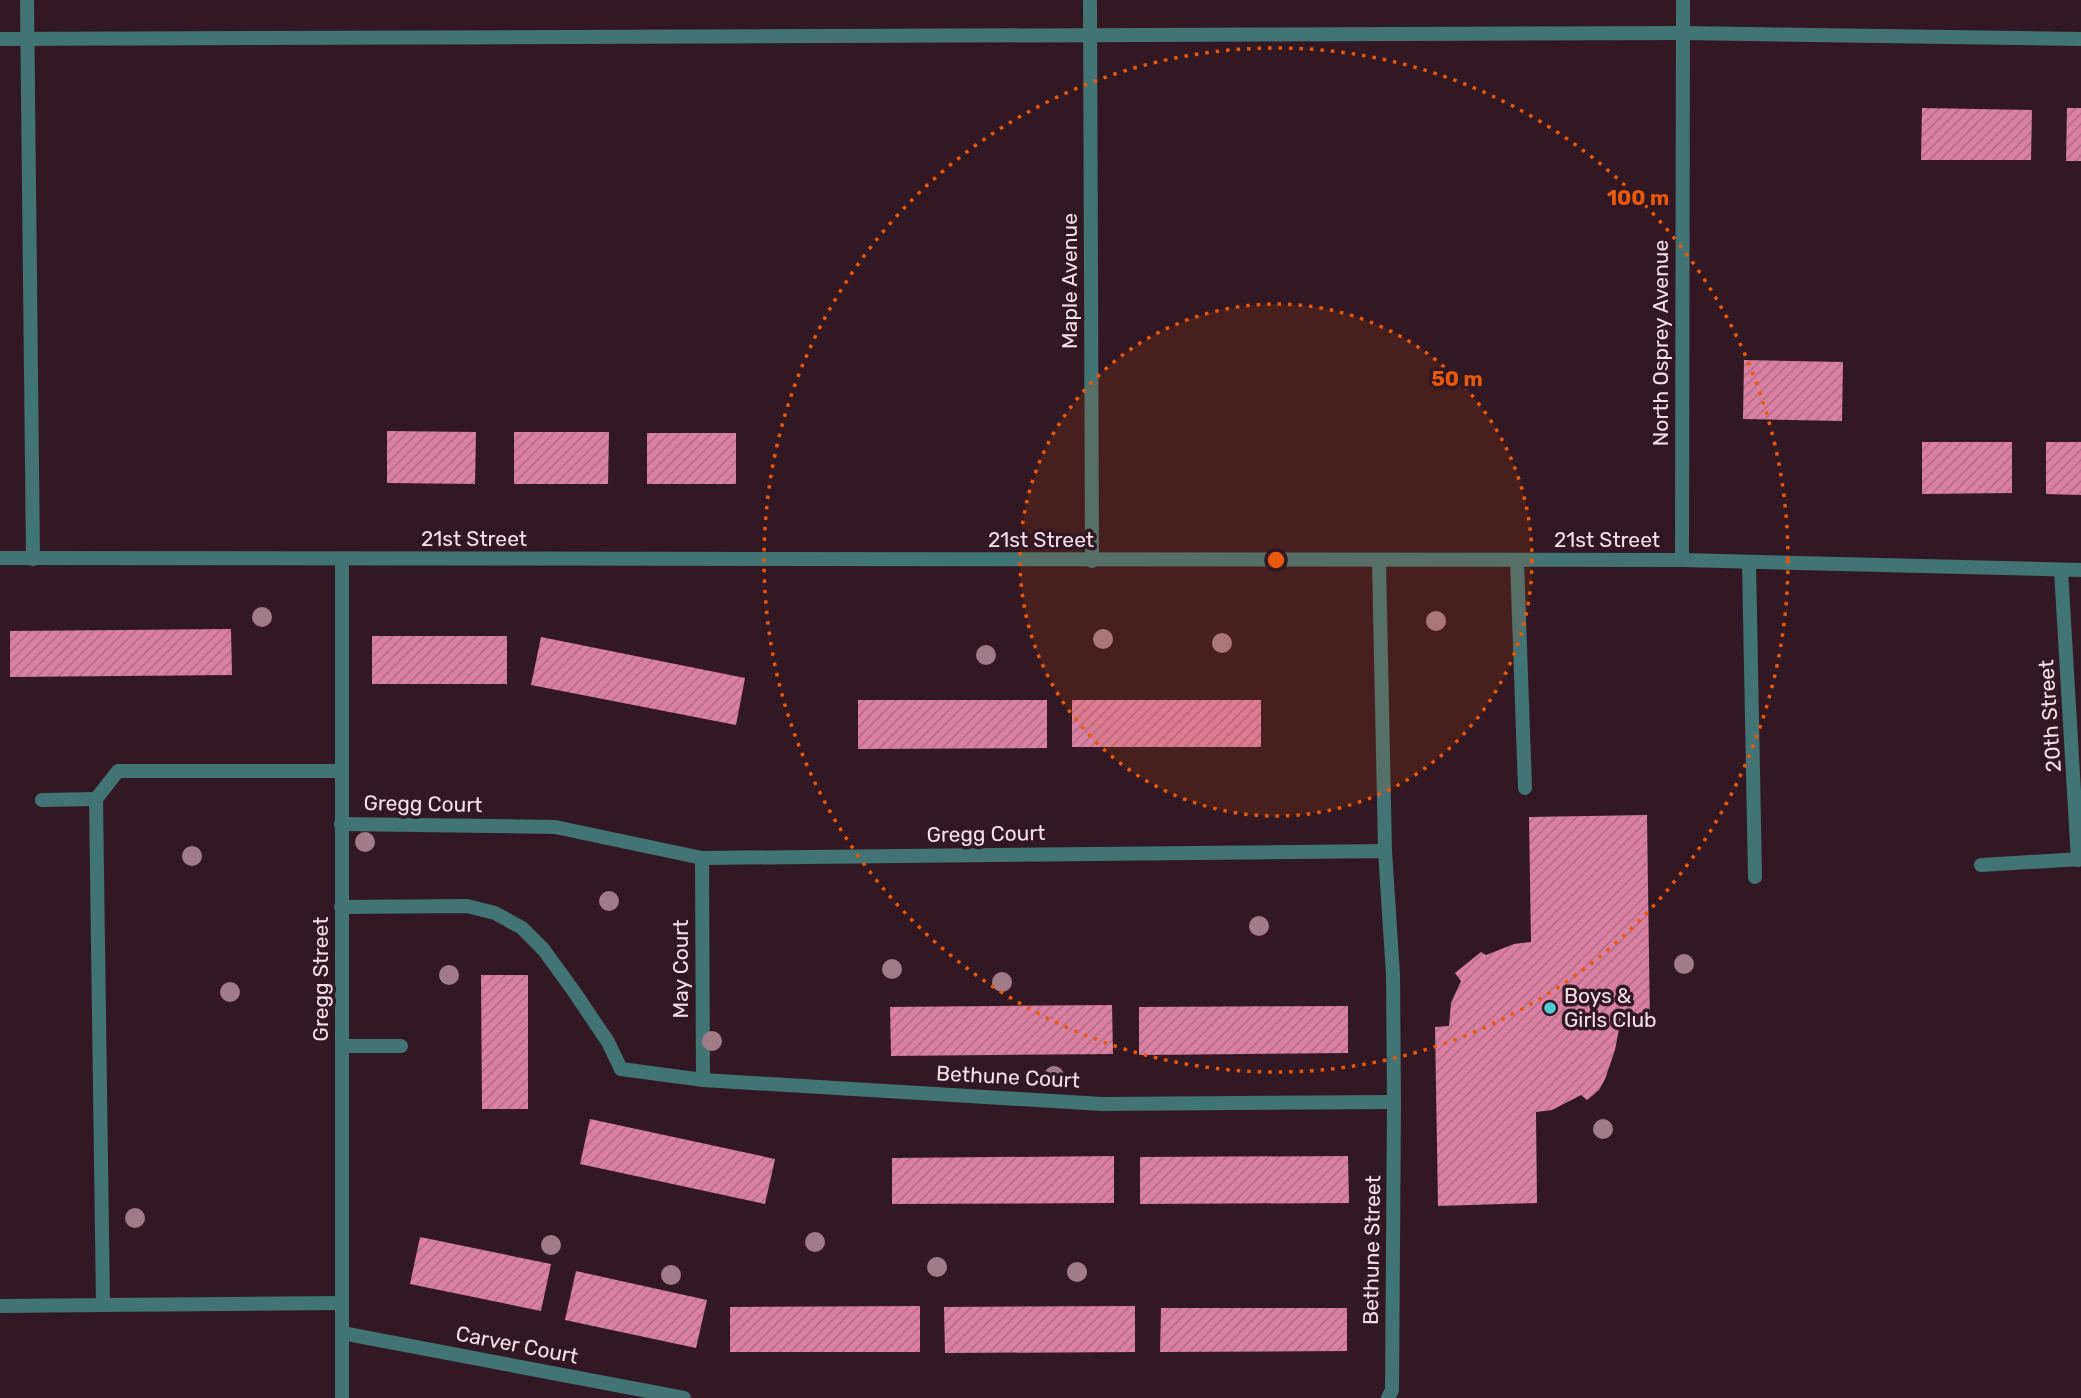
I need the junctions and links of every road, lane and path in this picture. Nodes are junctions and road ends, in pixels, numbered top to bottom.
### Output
1 (27, 0) edge
2 (1090, 0) edge
3 (1683, 0) edge
4 (1683, 33) junction
5 (1090, 36) junction
6 (27, 38) junction
7 (0, 39) edge
8 (2081, 39) edge
9 (0, 558) edge
10 (33, 559) junction
11 (342, 560) junction
12 (1682, 560) junction
13 (1092, 561) junction
14 (1379, 561) junction
15 (1517, 561) junction
16 (1749, 562) junction
17 (2061, 569) junction
18 (2081, 570) edge
19 (341, 771) junction
20 (1525, 788) dead end
21 (96, 799) junction
22 (42, 800) dead end
23 (341, 824) junction
24 (1385, 851) junction
25 (702, 858) junction
26 (2080, 860) edge
27 (1980, 865) dead end
28 (1755, 877) dead end
29 (341, 907) junction
30 (342, 1046) junction
31 (401, 1046) dead end
32 (703, 1080) junction
33 (1394, 1102) junction
34 (342, 1303) junction
35 (103, 1304) junction
36 (0, 1306) edge
37 (342, 1333) junction
38 (342, 1398) edge
39 (684, 1398) edge
40 (1388, 1398) edge

1 - 6 street
2 - 5 street, Maple Avenue
3 - 4 street, North Osprey Avenue
4 - 5 street
4 - 8 street
4 - 12 street, North Osprey Avenue
5 - 6 street
5 - 13 street, Maple Avenue
6 - 7 street
6 - 10 street
9 - 10 street, 21st Street
10 - 11 street, 21st Street
11 - 13 street, 21st Street
11 - 19 street, Gregg Street
12 - 15 street, 21st Street
12 - 16 street, 21st Street
13 - 14 street, 21st Street
14 - 15 street, 21st Street
14 - 24 street
15 - 20 street
16 - 17 street, 21st Street
16 - 28 street
17 - 18 street, 21st Street
17 - 26 street, 20th Street
19 - 21 street
19 - 23 street, Gregg Street
21 - 22 street
21 - 35 street
23 - 25 street, Gregg Court
23 - 29 street, Gregg Street
24 - 25 street, Gregg Court
24 - 33 street
25 - 32 street, May Court
26 - 27 street, 20th Street
29 - 30 street, Gregg Street
29 - 32 street, Bethune Court
30 - 31 street
30 - 34 street, Gregg Street
32 - 33 street, Bethune Court
33 - 40 street, Bethune Street
34 - 35 street
34 - 37 street, Gregg Street
35 - 36 street
37 - 38 street, Gregg Street
37 - 39 street, Carver Court

